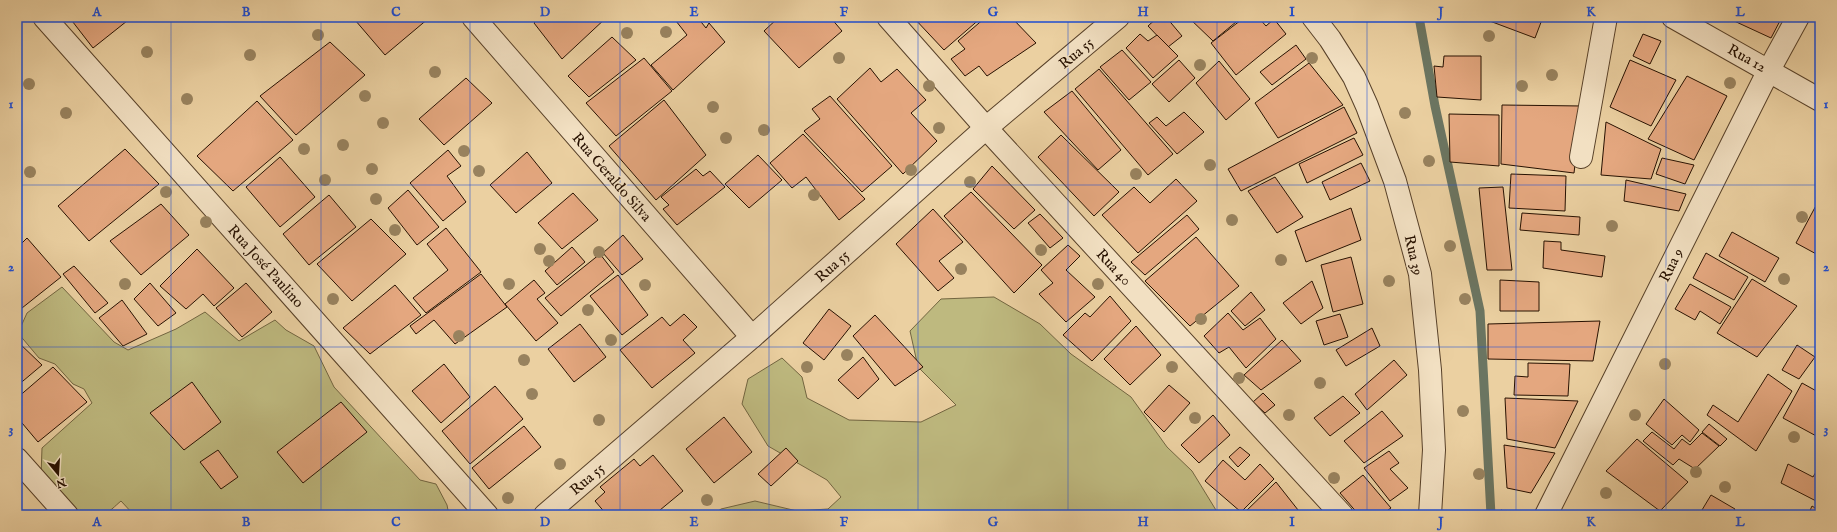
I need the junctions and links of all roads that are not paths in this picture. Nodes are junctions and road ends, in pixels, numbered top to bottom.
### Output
1 (44, 17) edge
2 (473, 17) edge
3 (888, 17) edge
4 (1118, 17) edge
5 (1313, 17) edge
6 (1606, 17) edge
7 (1673, 17) edge
8 (1798, 17) edge
9 (1769, 70) junction
10 (1820, 100) edge
11 (986, 128) junction
12 (1581, 157) dead end
13 (752, 337) junction
14 (17, 459) edge
15 (67, 515) edge
16 (487, 515) edge
17 (545, 515) edge
18 (1342, 515) edge
19 (1430, 515) edge
20 (1546, 515) edge

1 - 16 street, Rua José Paulino
2 - 13 street, Rua Geraldo Silva
3 - 11 street, Rua 40
4 - 11 street, Rua 55
5 - 19 street, Rua 39
6 - 12 street
7 - 9 street, Rua 12
8 - 9 street, Rua 9
9 - 10 street, Rua 12
9 - 20 street, Rua 9
11 - 13 street, Rua 55
11 - 18 street, Rua 40
13 - 17 street, Rua 55
14 - 15 street

